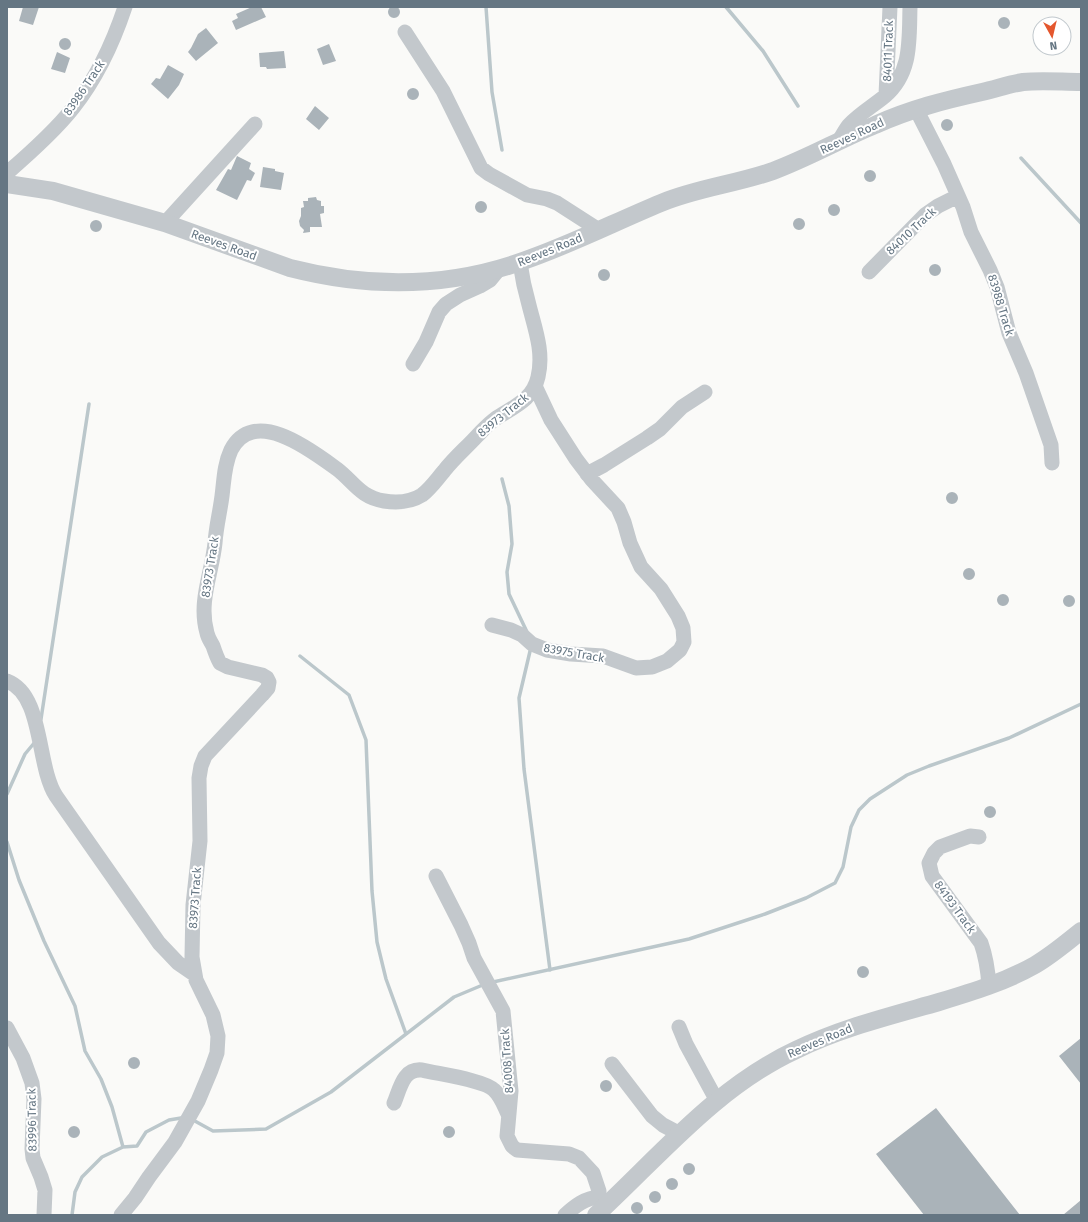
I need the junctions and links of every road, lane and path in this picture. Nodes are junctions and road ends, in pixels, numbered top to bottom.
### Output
1 (124, 7) edge
2 (890, 7) edge
3 (910, 7) edge
4 (405, 32) dead end
5 (1081, 82) edge
6 (886, 95) junction
7 (916, 109) junction
8 (255, 124) dead end
9 (839, 141) junction
10 (7, 173) edge
11 (7, 184) edge
12 (958, 196) junction
13 (165, 223) junction
14 (599, 230) junction
15 (520, 262) junction
16 (499, 269) junction
17 (869, 272) dead end
18 (413, 364) dead end
19 (535, 386) junction
20 (705, 392) dead end
21 (1052, 463) dead end
22 (587, 474) junction
23 (492, 625) dead end
24 (7, 681) edge
25 (979, 837) dead end
26 (436, 876) dead end
27 (1081, 931) edge
28 (194, 974) junction
29 (989, 986) junction
30 (679, 1027) dead end
31 (7, 1028) edge
32 (612, 1064) dead end
33 (717, 1101) junction
34 (394, 1103) dead end
35 (508, 1114) junction
36 (680, 1134) junction
37 (601, 1205) edge
38 (44, 1215) edge
39 (121, 1215) edge
40 (565, 1215) edge

1 - 10 street, 83986 Track
2 - 6 street, 84011 Track
3 - 6 street
4 - 14 street
5 - 7 street, Reeves Road
6 - 9 street
7 - 9 street, Reeves Road
7 - 12 street, 83988 Track
8 - 13 street
9 - 14 street, Reeves Road
11 - 13 street, Reeves Road
12 - 17 street, 84010 Track
12 - 21 street, 83988 Track
13 - 16 street, Reeves Road
14 - 15 street, Reeves Road
15 - 16 street, Reeves Road
15 - 19 street, 83973 Track
16 - 18 street
19 - 22 street, 83975 Track
19 - 28 street, 83973 Track
20 - 22 street
22 - 23 street, 83975 Track
24 - 28 street
25 - 29 street, 84193 Track
26 - 35 street, 84008 Track
27 - 29 street, Reeves Road
28 - 39 street, 83973 Track
29 - 33 street, Reeves Road
30 - 33 street
31 - 38 street, 83996 Track
32 - 36 street
33 - 36 street, Reeves Road
34 - 35 street
35 - 37 street, 84008 Track
36 - 37 street, Reeves Road
37 - 40 street

